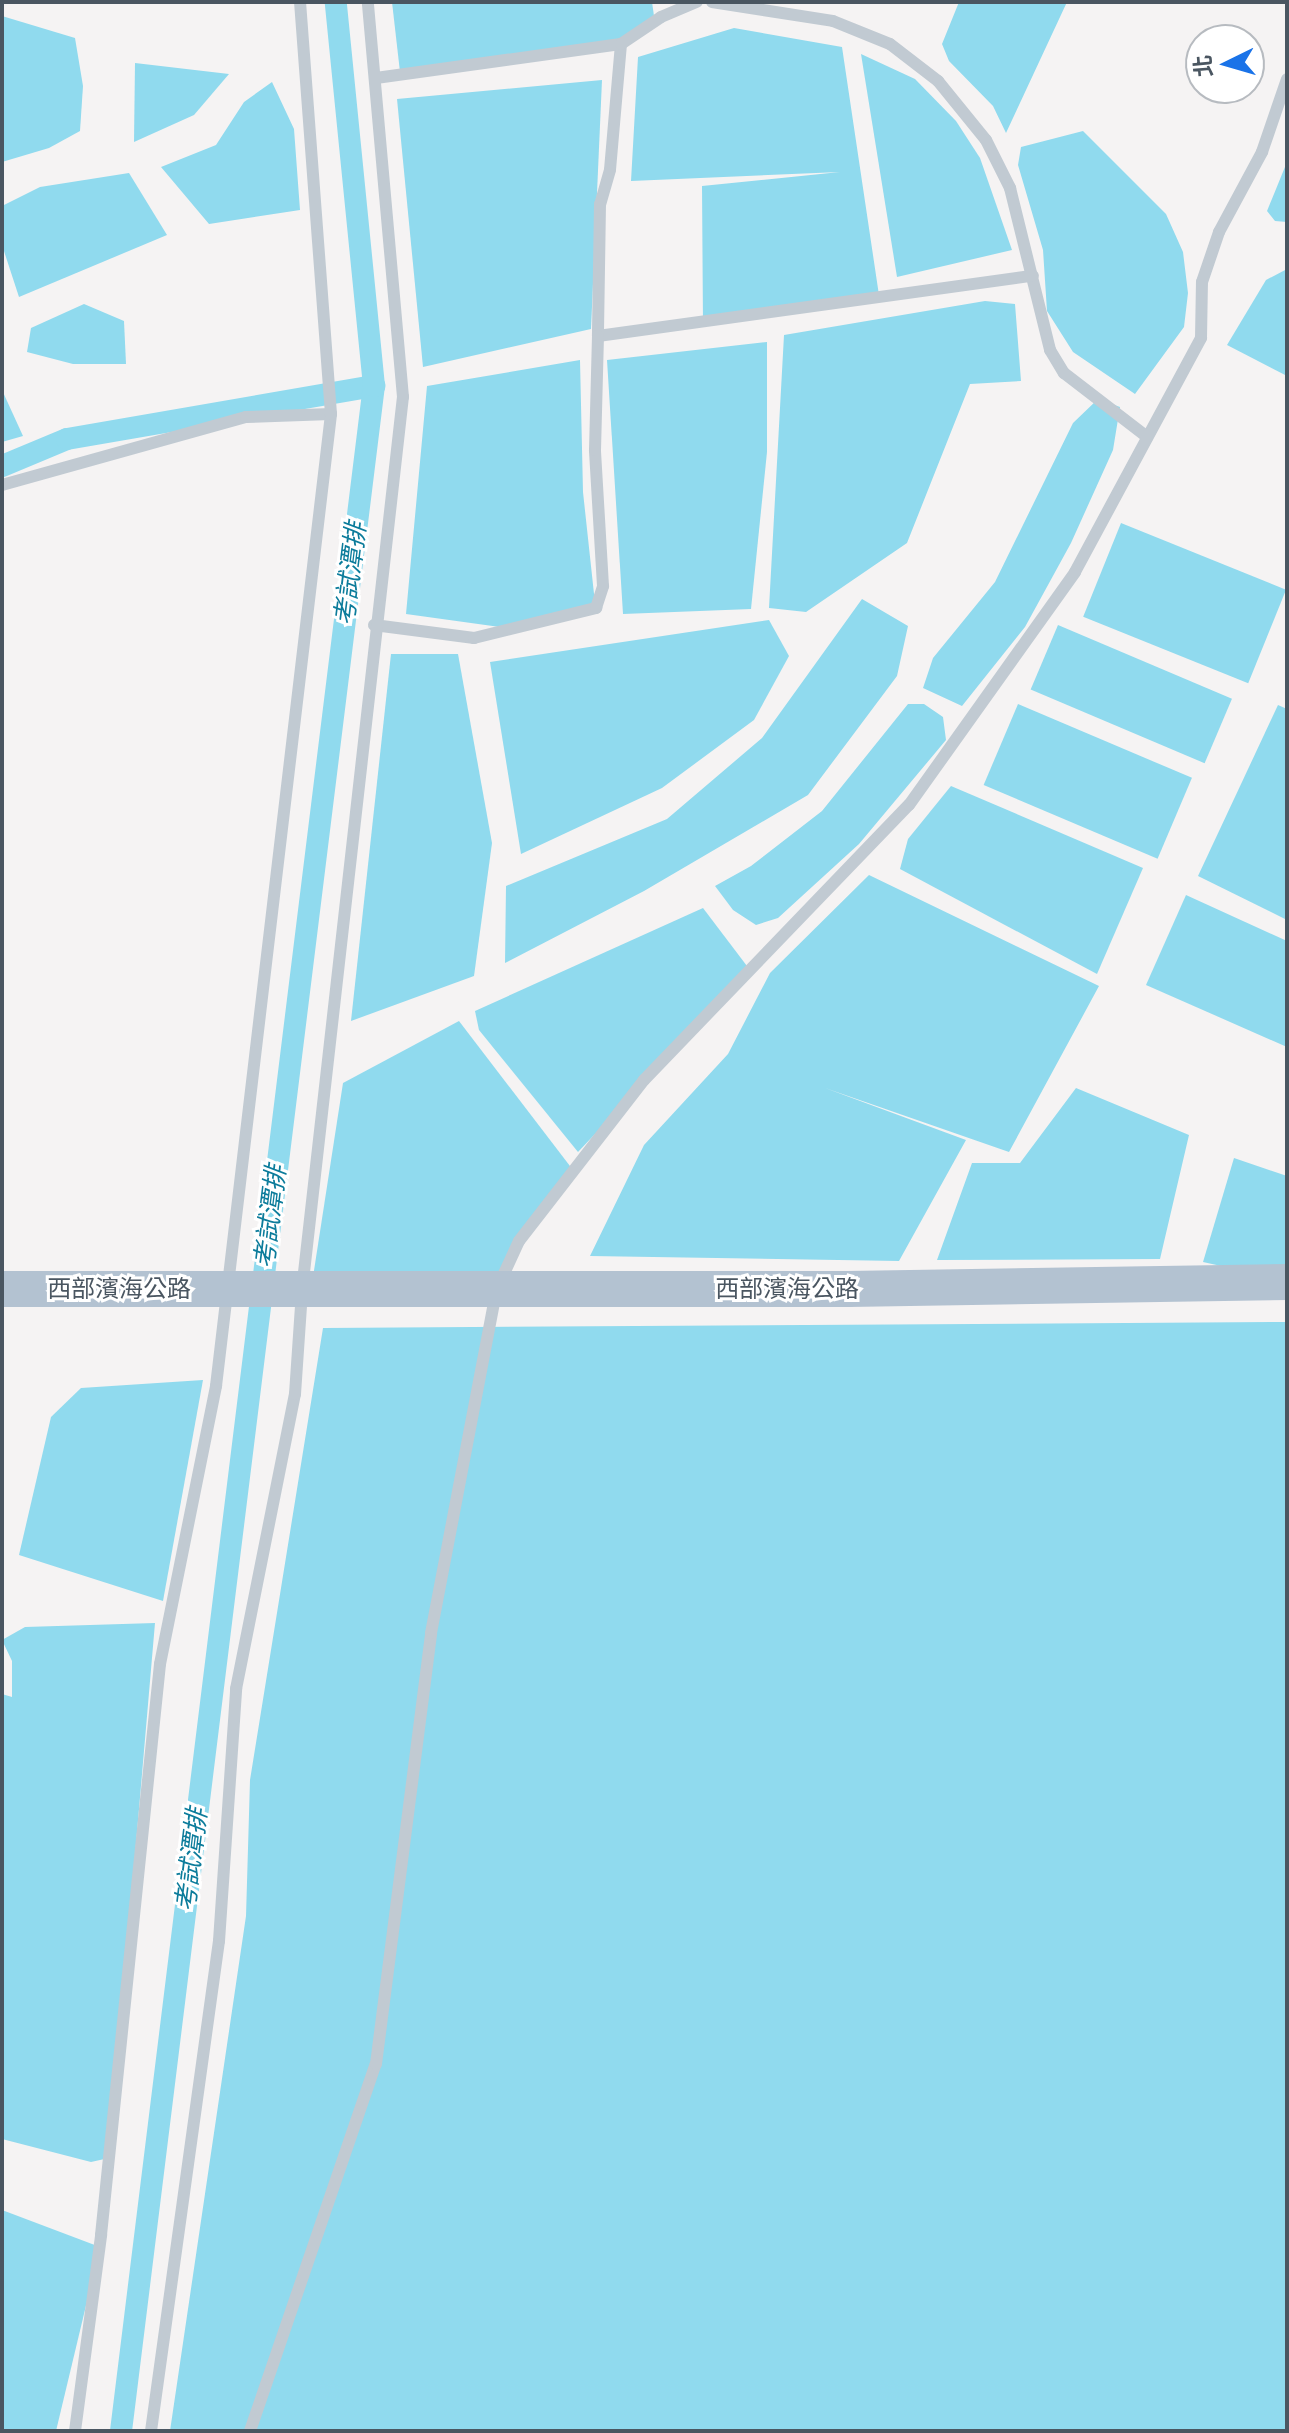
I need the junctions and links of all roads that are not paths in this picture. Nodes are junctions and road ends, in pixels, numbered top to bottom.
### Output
1 (300, 2) edge
2 (368, 2) edge
3 (697, 2) edge
4 (712, 2) edge
5 (621, 44) junction
6 (376, 78) junction
7 (1287, 79) edge
8 (1033, 276) junction
9 (598, 336) junction
10 (331, 414) junction
11 (1147, 437) junction
12 (2, 485) edge
13 (374, 625) junction
14 (1287, 1282) edge
15 (230, 1288) junction
16 (2, 1289) edge
17 (294, 1290) junction
18 (496, 1291) junction
19 (75, 2431) edge
20 (151, 2431) edge
21 (250, 2431) edge

1 - 10 lane
2 - 6 lane
3 - 5 lane
4 - 8 lane
5 - 6 lane
5 - 9 lane
6 - 13 lane
7 - 11 lane
8 - 9 lane
8 - 11 lane
9 - 13 lane
10 - 12 lane
10 - 15 lane
11 - 18 lane
13 - 17 lane
14 - 18 main road, 西部濱海公路
15 - 16 main road, 西部濱海公路
15 - 17 main road, 西部濱海公路
15 - 19 lane
17 - 18 main road, 西部濱海公路
17 - 20 lane
18 - 21 lane

